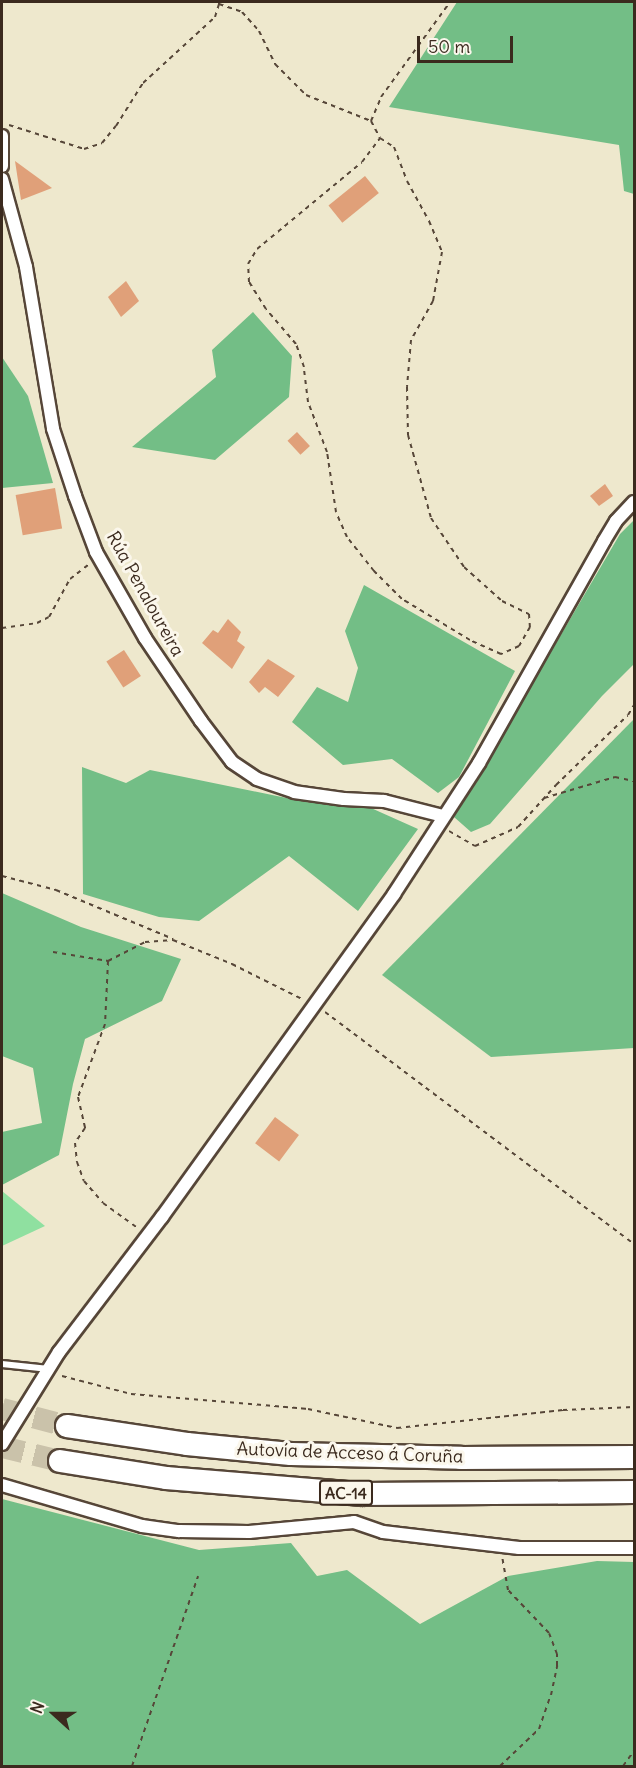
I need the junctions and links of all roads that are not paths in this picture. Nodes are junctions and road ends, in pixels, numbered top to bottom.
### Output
1 (2, 136) edge
2 (2, 165) edge
3 (2, 179) edge
4 (634, 502) edge
5 (441, 820) junction
6 (2, 1364) edge
7 (49, 1369) junction
8 (68, 1426) tunnel mouth
9 (2, 1444) edge
10 (634, 1457) edge
11 (60, 1461) tunnel mouth
12 (2, 1485) edge
13 (634, 1492) edge
14 (634, 1548) edge

1 - 2 street
3 - 5 street, Rúa Penaloureira
4 - 5 street
5 - 7 street
6 - 7 lane
7 - 9 street
8 - 10 highway, Autovía de Acceso á Coruña / AC-14
11 - 13 highway, Autovía de Acceso á Coruña / AC-14
12 - 14 street

